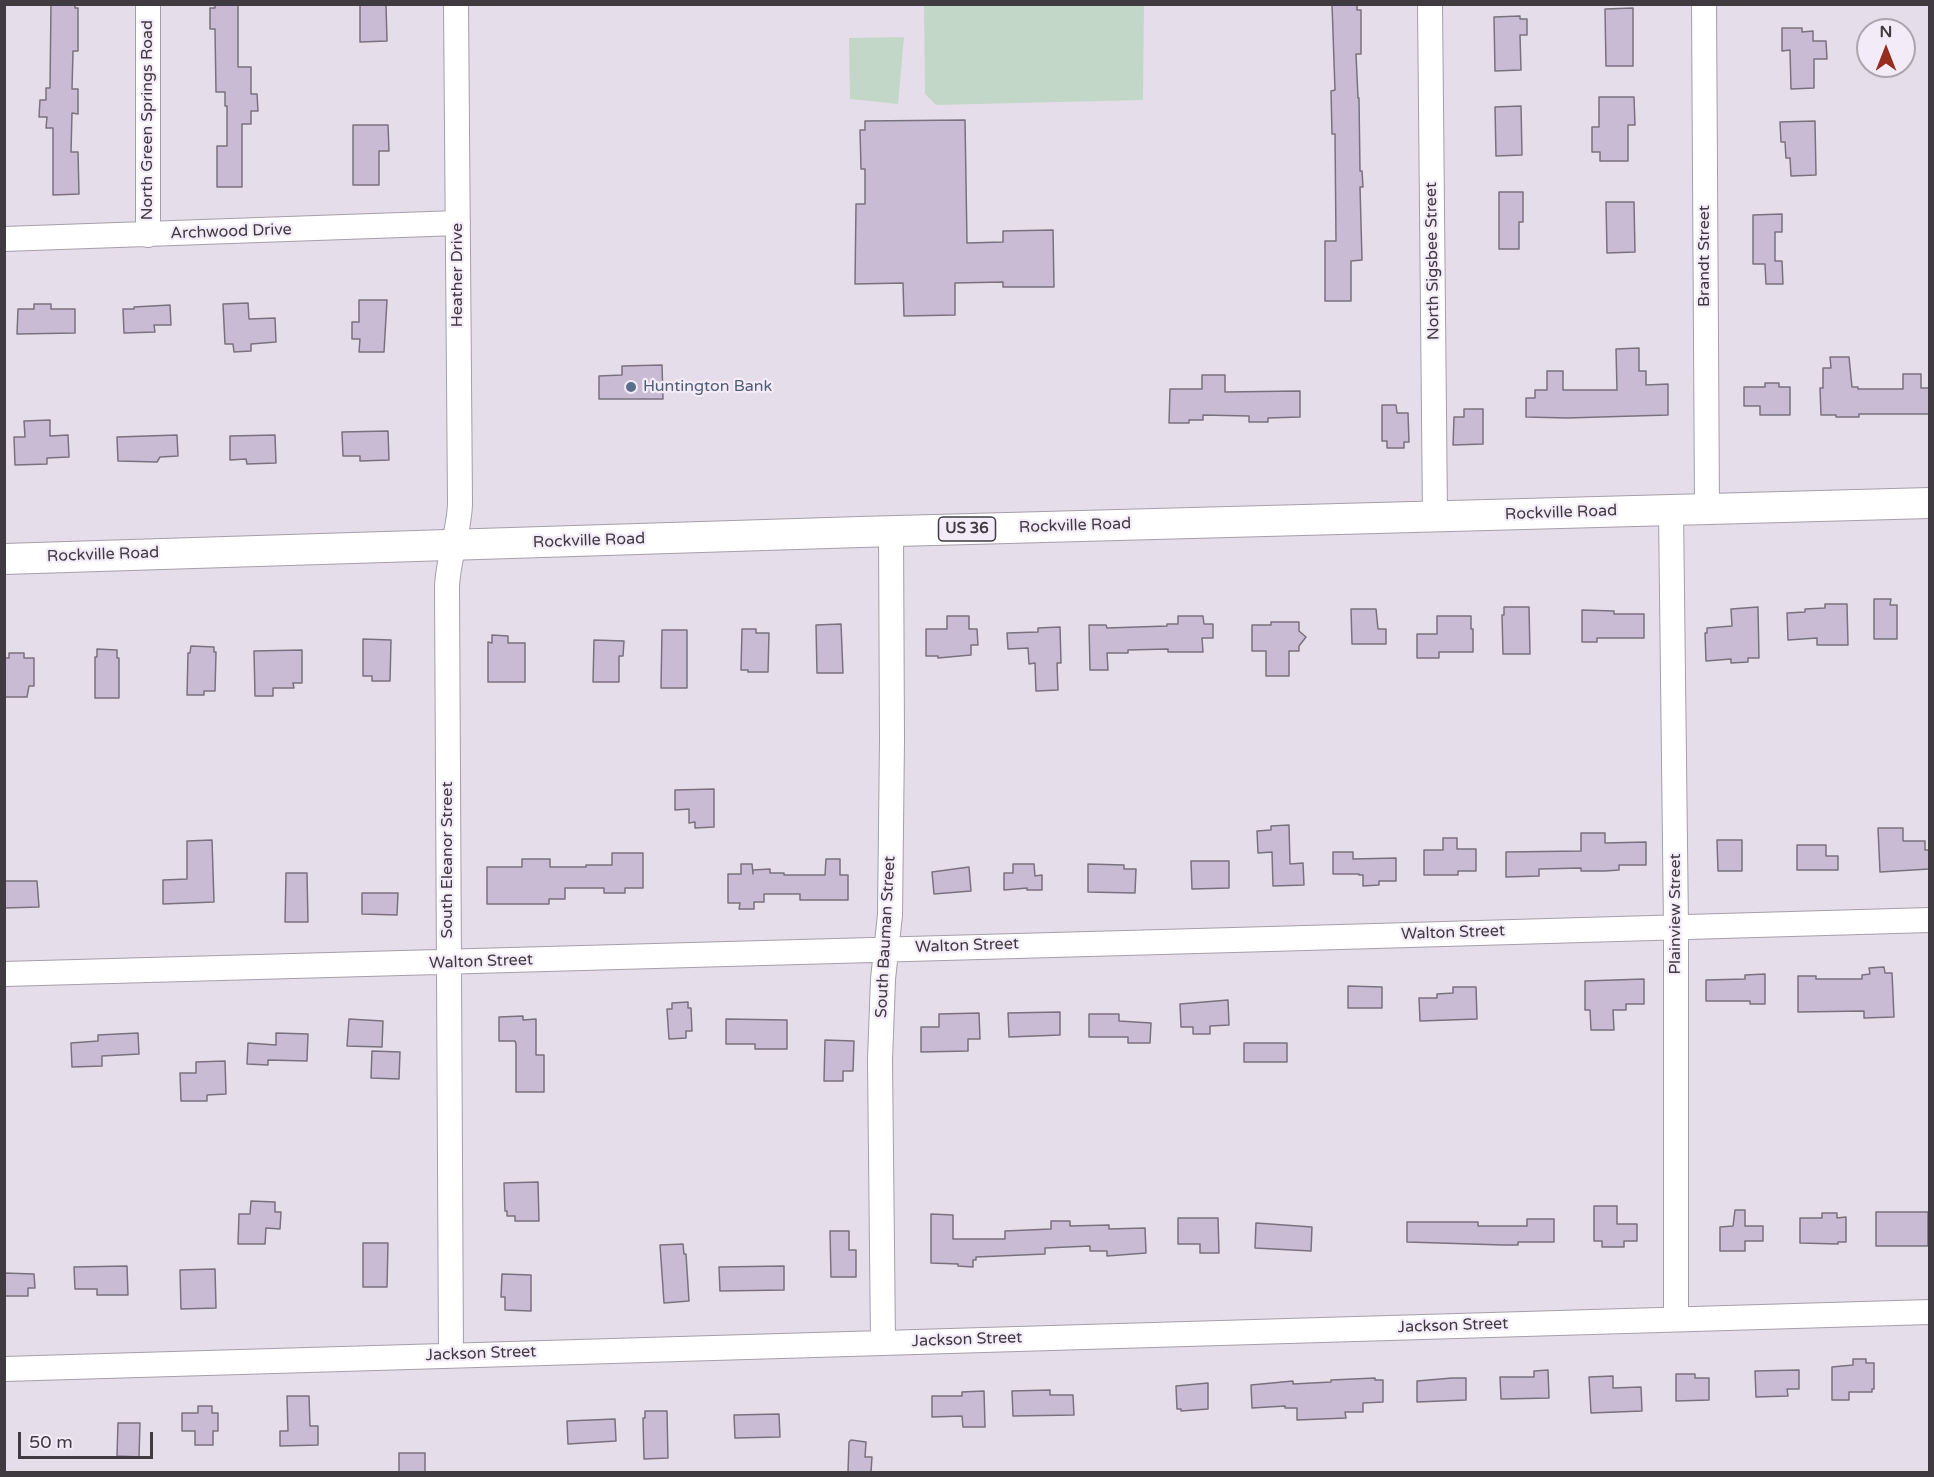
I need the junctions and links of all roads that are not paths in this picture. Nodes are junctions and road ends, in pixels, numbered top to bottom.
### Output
1 (148, 4) edge
2 (456, 4) edge
3 (1430, 4) edge
4 (1704, 4) edge
5 (458, 223) junction
6 (148, 235) junction
7 (4, 239) edge
8 (1929, 503) edge
9 (1707, 508) junction
10 (1671, 510) junction
11 (1436, 517) junction
12 (891, 531) junction
13 (452, 545) junction
14 (4, 559) edge
15 (1929, 920) edge
16 (1676, 927) junction
17 (886, 949) junction
18 (449, 963) junction
19 (4, 974) edge
20 (1929, 1312) edge
21 (1676, 1319) junction
22 (883, 1342) junction
23 (451, 1355) junction
24 (4, 1369) edge

1 - 6 street, North Green Springs Road
2 - 5 street, Heather Drive
3 - 11 street, North Sigsbee Street
4 - 9 street, Brandt Street
5 - 6 street, Archwood Drive
5 - 13 street, Heather Drive
6 - 7 street, Archwood Drive
8 - 9 main road, Rockville Road / US 36
9 - 10 main road, Rockville Road / US 36
10 - 11 main road, Rockville Road / US 36
10 - 16 street, Plainview Street
11 - 12 main road, Rockville Road / US 36
12 - 13 main road, Rockville Road / US 36
12 - 17 street, South Bauman Street
13 - 14 main road, Rockville Road / US 36
13 - 18 street, South Eleanor Street
15 - 16 street, Walton Street
16 - 17 street, Walton Street
16 - 21 street, Plainview Street
17 - 18 street, Walton Street
17 - 22 street, South Bauman Street
18 - 19 street, Walton Street
18 - 23 street, South Eleanor Street
20 - 21 street, Jackson Street
21 - 22 street, Jackson Street
22 - 23 street, Jackson Street
23 - 24 street, Jackson Street

